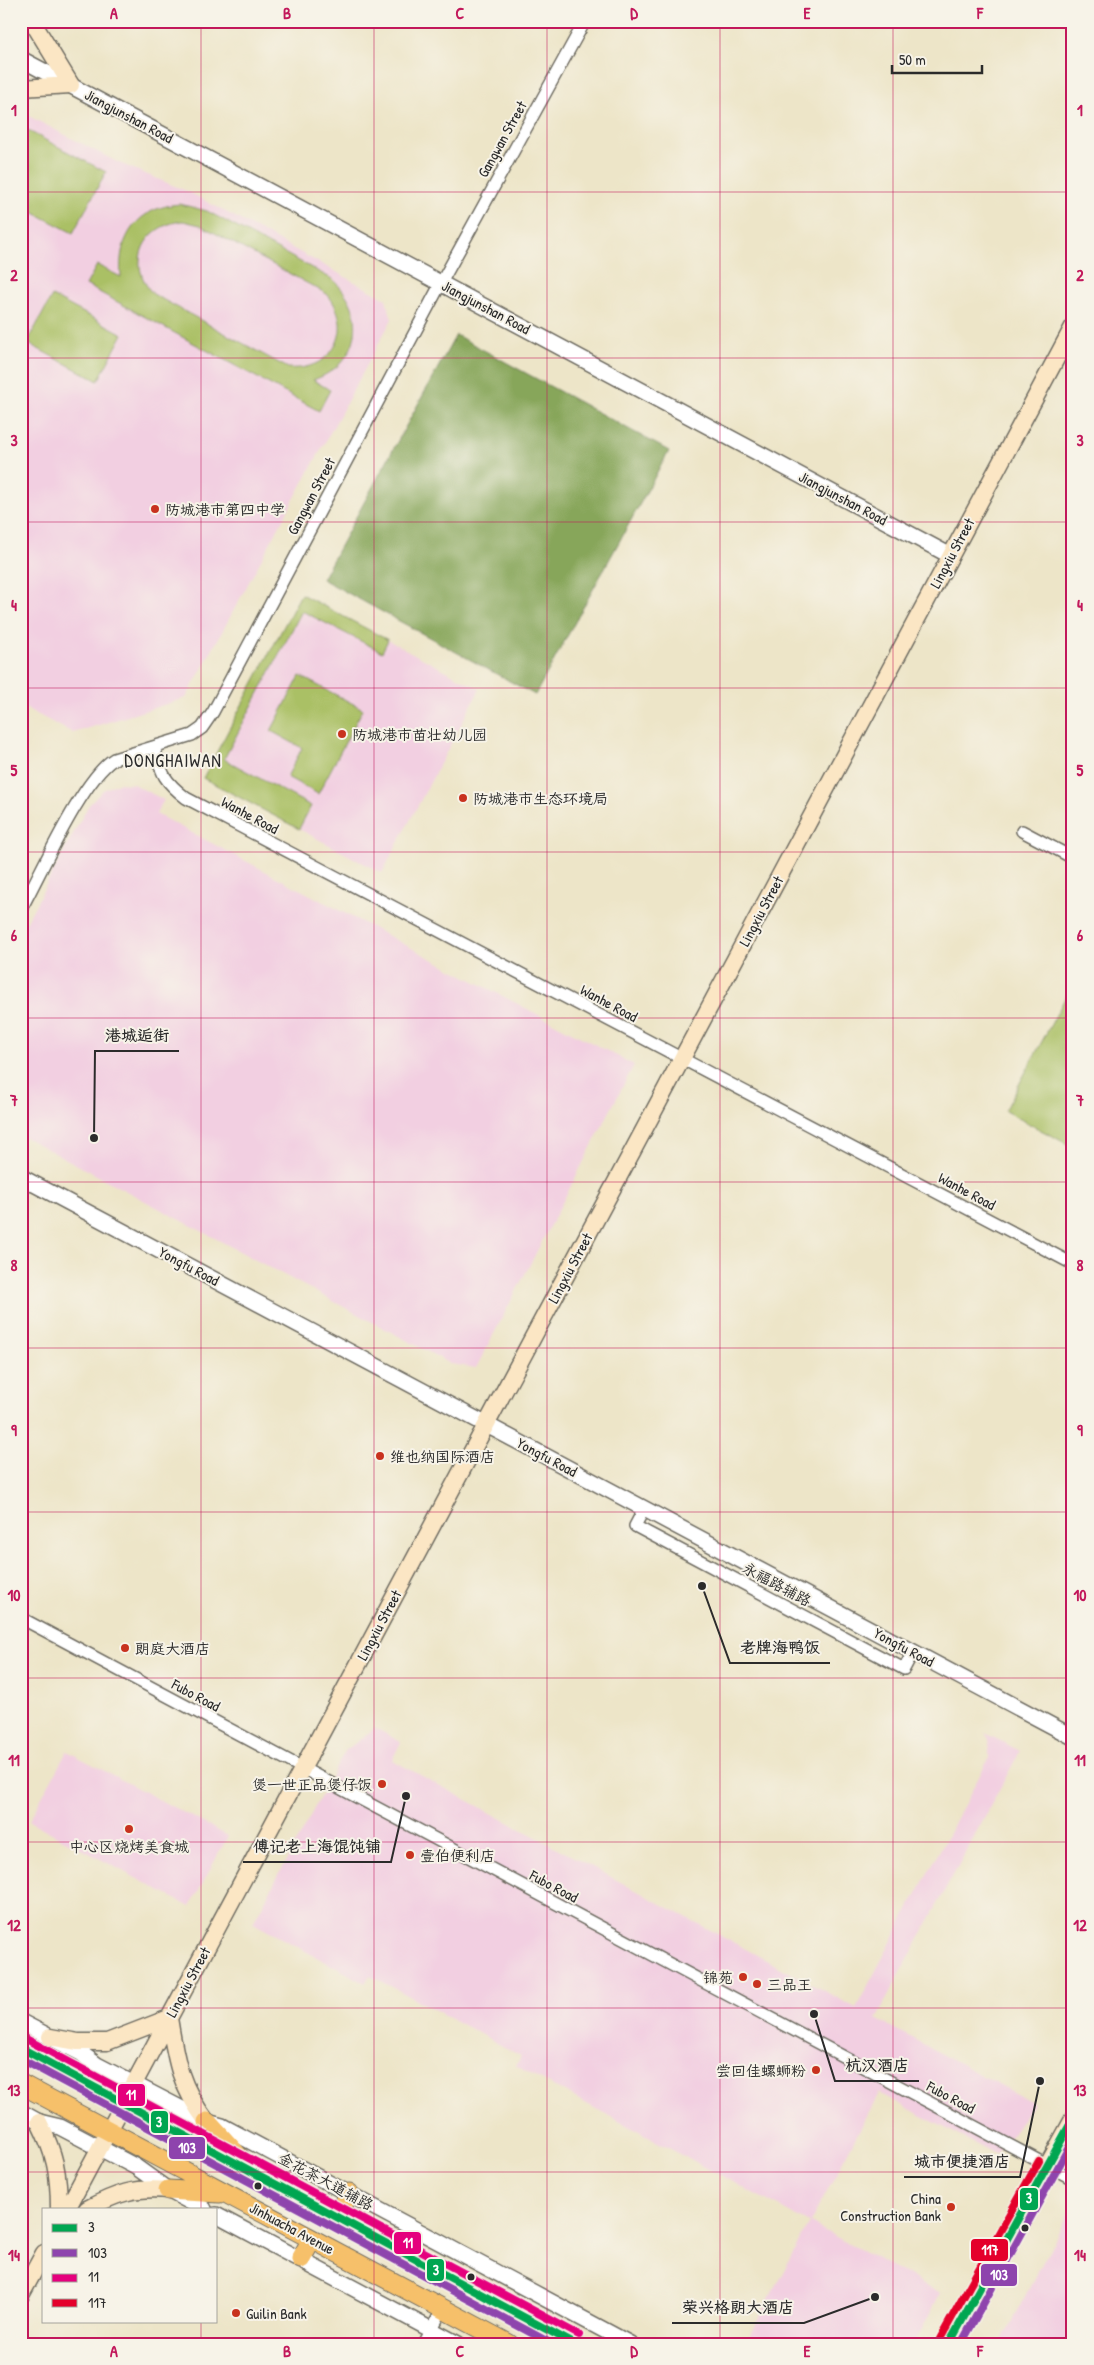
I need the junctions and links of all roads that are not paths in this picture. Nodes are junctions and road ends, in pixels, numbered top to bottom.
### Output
1 (32, 21) edge
2 (585, 21) edge
3 (21, 59) edge
4 (71, 85) junction
5 (21, 88) edge
6 (441, 283) junction
7 (1073, 327) edge
8 (951, 556) junction
9 (154, 747) junction
10 (1022, 831) dead end
11 (1073, 858) edge
12 (21, 910) edge
13 (682, 1058) junction
14 (21, 1177) edge
15 (1073, 1264) edge
16 (486, 1424) junction
17 (21, 1618) edge
18 (1073, 1737) edge
19 (302, 1769) junction
20 (169, 2018) junction
21 (21, 2022) edge
22 (50, 2037) junction
23 (21, 2048) edge
24 (21, 2084) edge
25 (134, 2084) junction
26 (124, 2103) junction
27 (21, 2112) edge
28 (1073, 2119) edge
29 (39, 2122) junction
30 (207, 2122) junction
31 (109, 2131) junction
32 (100, 2148) junction
33 (1048, 2166) junction
34 (252, 2172) junction
35 (1073, 2179) edge
36 (168, 2190) junction
37 (349, 2193) junction
38 (227, 2194) junction
39 (59, 2208) edge
40 (68, 2208) edge
41 (88, 2208) edge
42 (202, 2208) edge
43 (218, 2216) edge
44 (337, 2216) junction
45 (312, 2239) junction
46 (42, 2257) edge
47 (301, 2259) junction
48 (21, 2295) edge
49 (443, 2308) junction
50 (432, 2330) junction
51 (424, 2344) edge
52 (458, 2344) edge
53 (509, 2344) edge
54 (574, 2344) edge
55 (630, 2344) edge
56 (949, 2344) edge

1 - 4 main road
2 - 6 street, Gangwan Street
3 - 4 street, Jiangjunshan Road
4 - 5 main road
4 - 6 street, Jiangjunshan Road
6 - 8 street, Jiangjunshan Road
6 - 9 street, Gangwan Street
7 - 8 main road, Lingxiu Street
8 - 13 main road, Lingxiu Street
9 - 12 street, Gangwan Street
9 - 13 street, Wanhe Road
10 - 11 street
13 - 15 street, Wanhe Road
13 - 16 main road, Lingxiu Street
14 - 16 street, Yongfu Road
16 - 18 street, Yongfu Road
16 - 19 main road, Lingxiu Street
17 - 19 street, Fubo Road
19 - 20 main road, Lingxiu Street
19 - 33 street, Fubo Road
20 - 22 main road
20 - 25 main road, Lingxiu Street
20 - 30 main road
21 - 22 street, 金花茶大道辅路
22 - 25 street, 金花茶大道辅路
23 - 26 main road, Jinhuacha Avenue
24 - 31 main road, Jinhuacha Avenue
25 - 26 main road, Lingxiu Street
25 - 30 street, 金花茶大道辅路
26 - 31 main road, Lingxiu Street
26 - 34 main road, Jinhuacha Avenue
27 - 29 street
28 - 33 main road
29 - 32 street
29 - 39 main road
30 - 34 main road
30 - 37 street, 金花茶大道辅路
31 - 32 main road, Lingxiu Street
31 - 38 main road, Jinhuacha Avenue
32 - 36 street
32 - 40 main road, Lingxiu Street
33 - 35 street, Fubo Road
33 - 56 main road
34 - 44 main road, Jinhuacha Avenue
36 - 38 main road
36 - 41 main road
36 - 42 street
37 - 44 main road
37 - 55 street, 金花茶大道辅路
38 - 45 main road, Jinhuacha Avenue
43 - 47 street
44 - 54 main road, Jinhuacha Avenue
45 - 47 main road
45 - 49 main road, Jinhuacha Avenue
46 - 48 main road
47 - 50 street
49 - 50 street
49 - 53 main road, Jinhuacha Avenue
50 - 51 street
50 - 52 street

